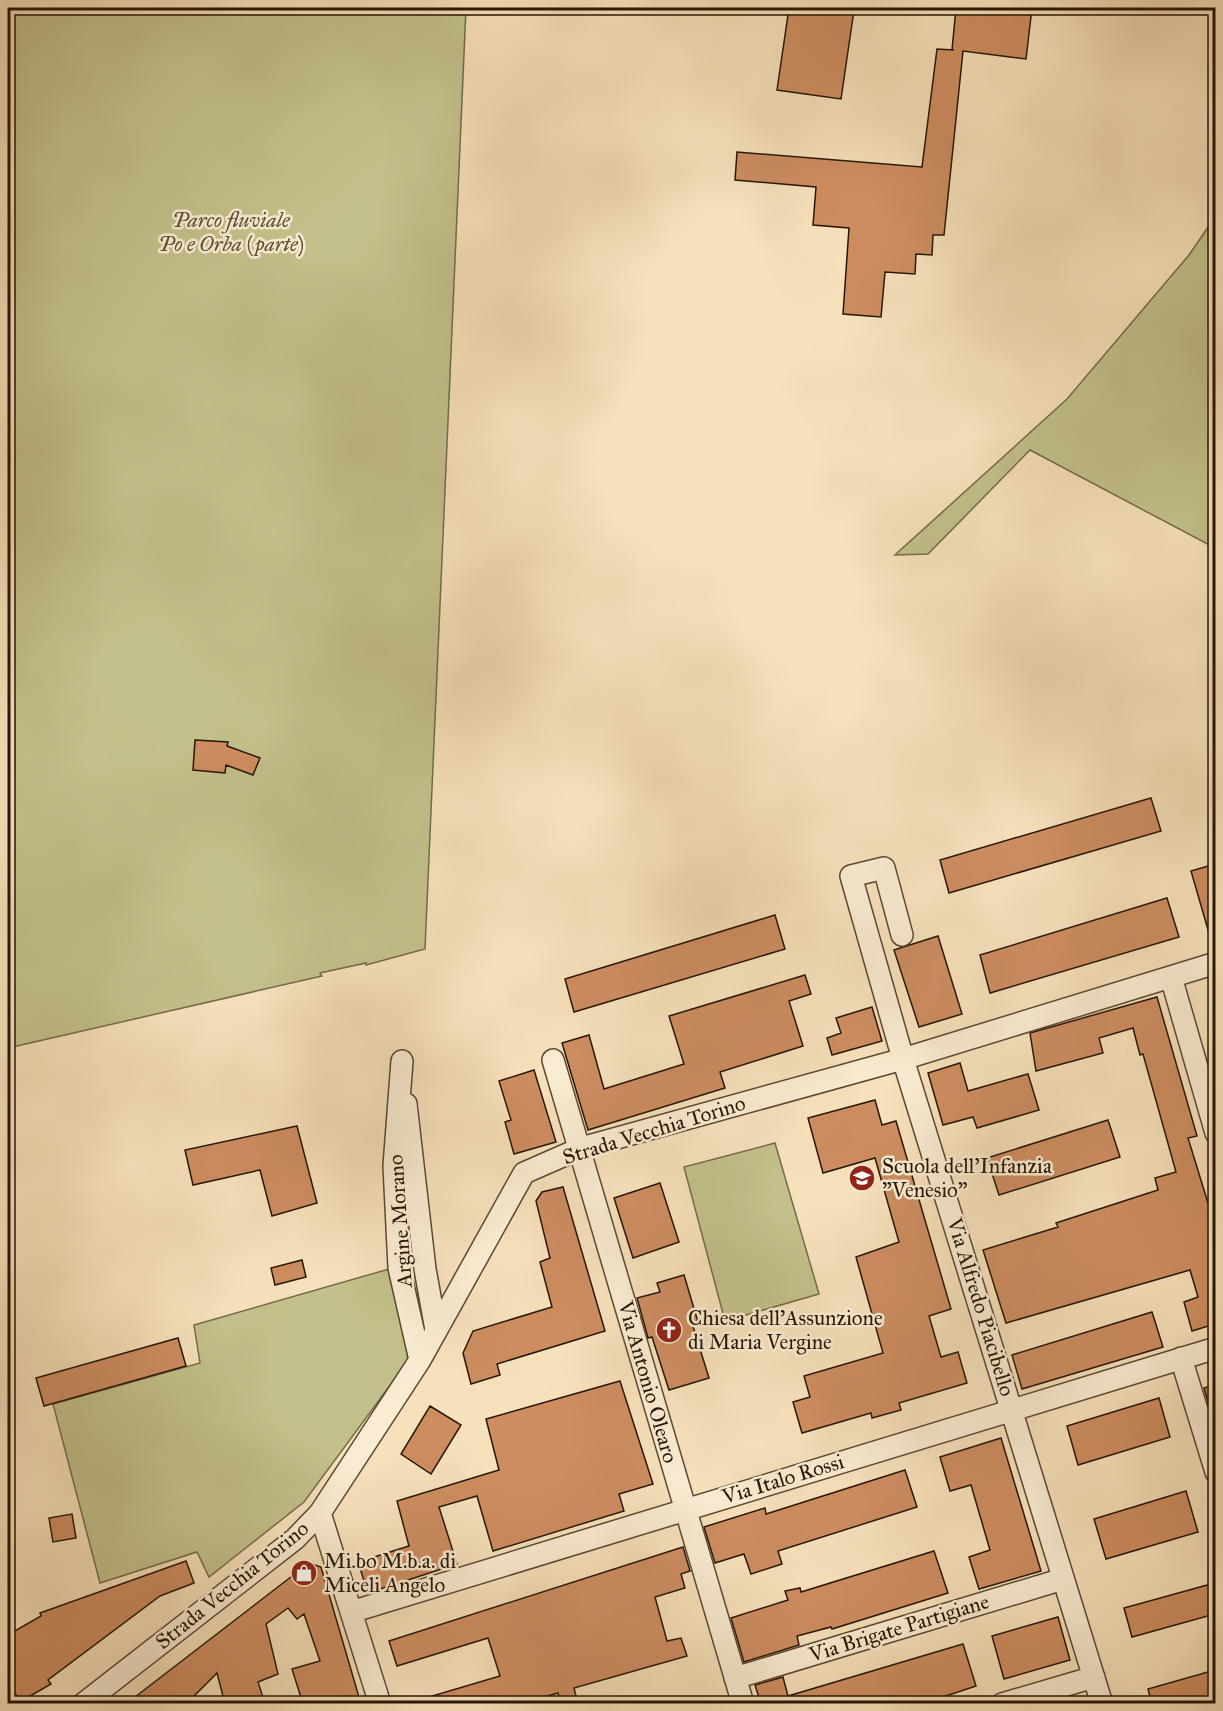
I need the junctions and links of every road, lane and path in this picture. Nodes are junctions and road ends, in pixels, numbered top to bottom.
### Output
1 (902, 935) dead end
2 (1215, 963) edge
3 (1171, 977) junction
4 (903, 1059) junction
5 (553, 1060) dead end
6 (1215, 1133) edge
7 (581, 1148) junction
8 (436, 1330) junction
9 (1215, 1348) edge
10 (1181, 1358) junction
11 (420, 1360) junction
12 (1012, 1408) junction
13 (1215, 1472) edge
14 (685, 1509) junction
15 (320, 1513) junction
16 (1063, 1578) junction
17 (351, 1612) junction
18 (1094, 1677) junction
19 (735, 1678) junction
20 (83, 1704) edge
21 (380, 1704) edge
22 (743, 1704) edge
23 (1002, 1704) edge
24 (1102, 1704) edge

1 - 4 street, Via Alfredo Piacibello
2 - 3 street, Strada Vecchia Torino
3 - 4 street, Strada Vecchia Torino
3 - 6 street
4 - 7 street, Strada Vecchia Torino
4 - 12 street, Via Alfredo Piacibello
5 - 7 street, Via Antonio Olearo
7 - 8 street, Strada Vecchia Torino
7 - 14 street, Via Antonio Olearo
8 - 11 street, Strada Vecchia Torino
8 - 11 street, Argine Morano
9 - 10 street, Via Italo Rossi
10 - 12 street, Via Italo Rossi
10 - 13 street
11 - 15 street, Strada Vecchia Torino
12 - 14 street, Via Italo Rossi
12 - 16 street, Via Alfredo Piacibello
14 - 17 street, Via Italo Rossi
14 - 19 street, Via Antonio Olearo
15 - 17 street
15 - 20 street, Strada Vecchia Torino
16 - 18 street, Via Alfredo Piacibello
16 - 19 street, Via Brigate Partigiane
17 - 21 street
18 - 23 street
18 - 24 street, Via Alfredo Piacibello
19 - 22 street, Via Antonio Olearo

